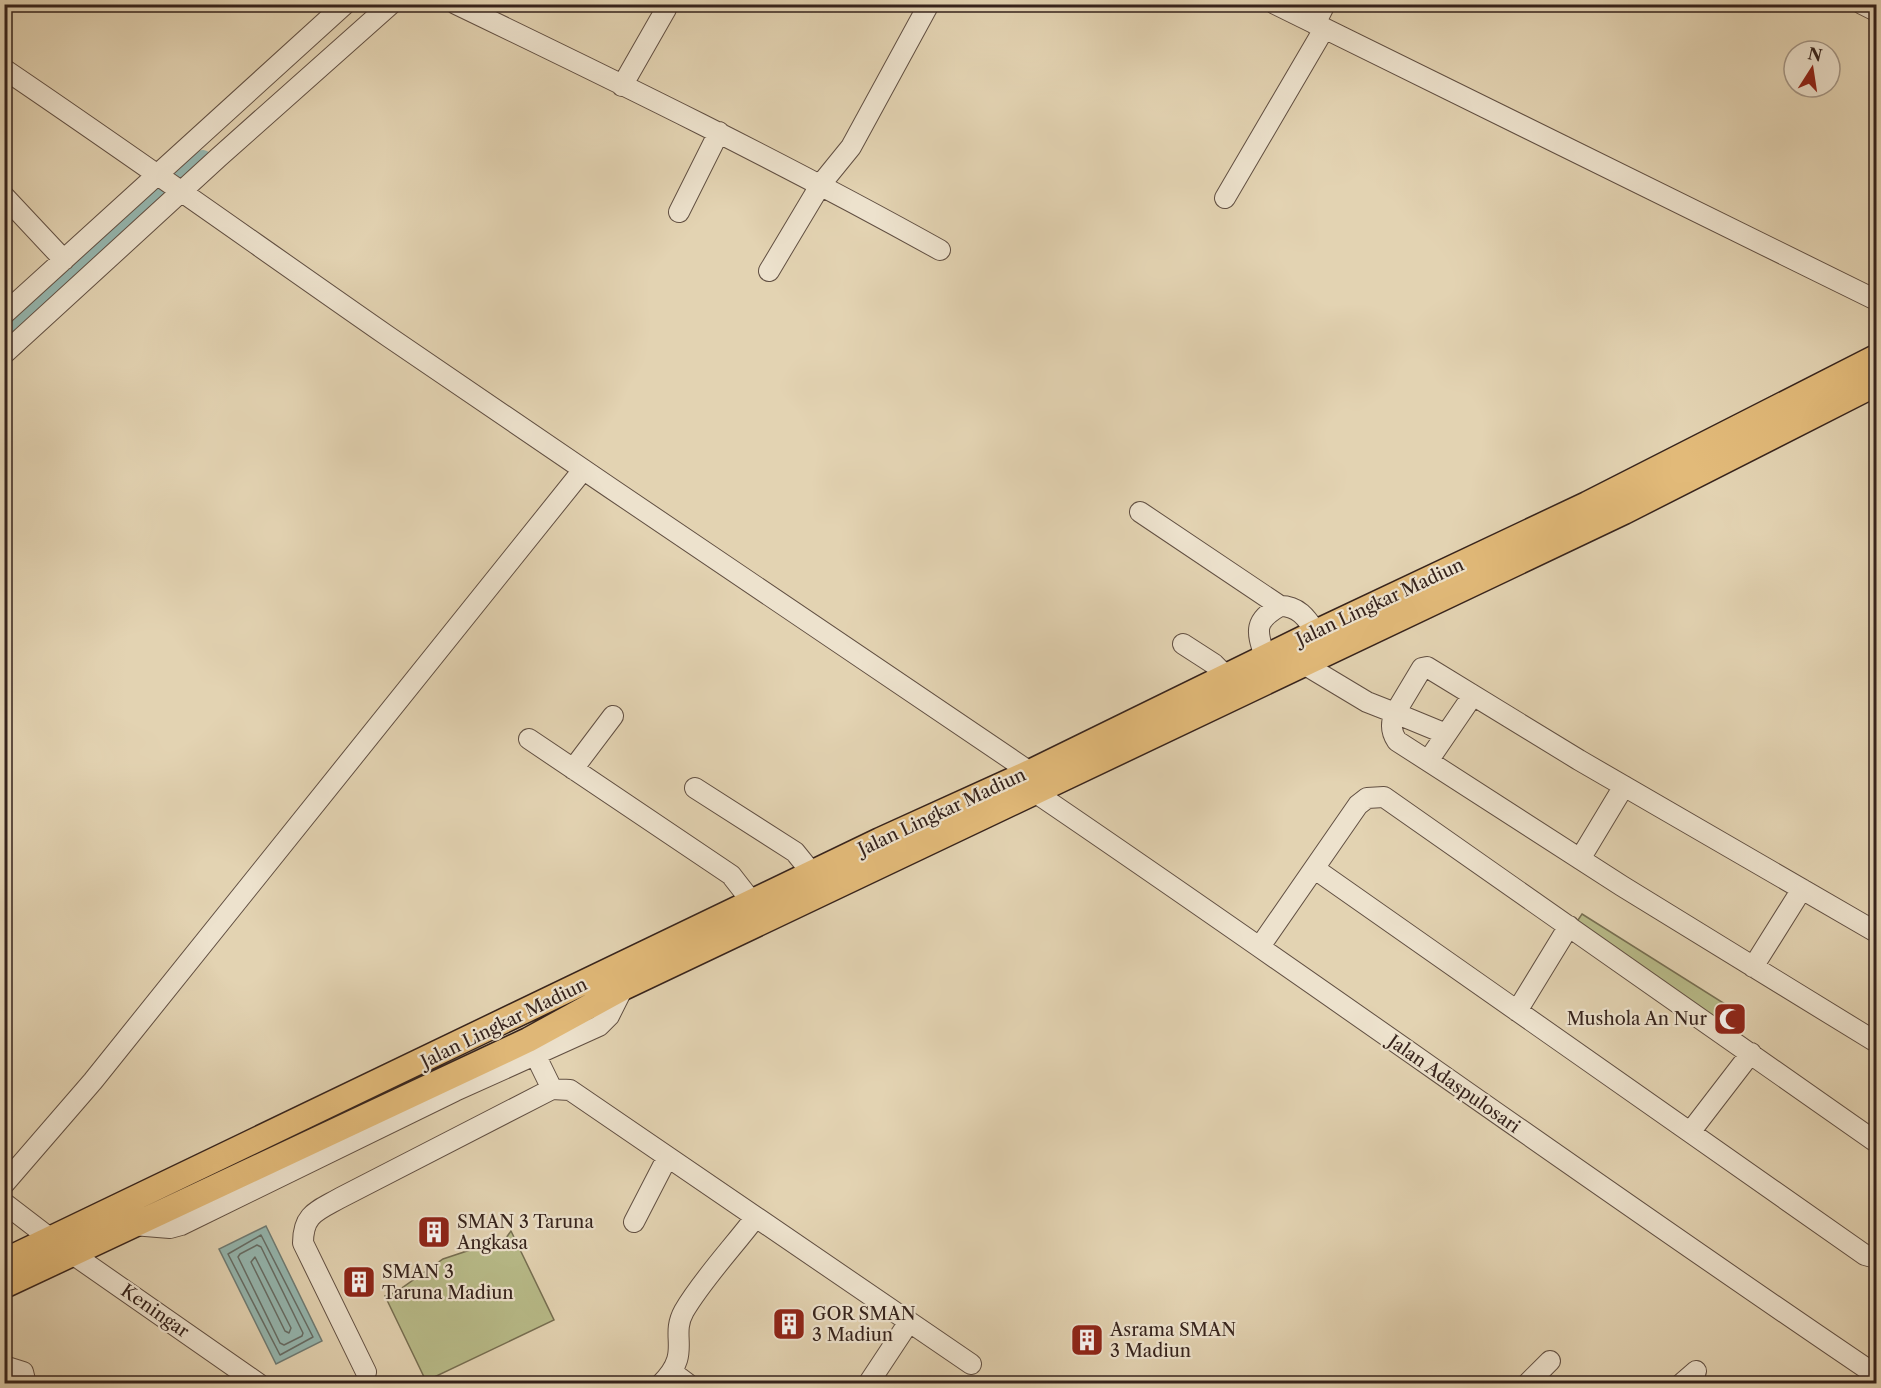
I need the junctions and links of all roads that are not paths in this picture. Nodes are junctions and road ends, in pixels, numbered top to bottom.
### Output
1 (345, 4) edge
2 (391, 4) edge
3 (456, 4) edge
4 (929, 4) edge
5 (1325, 4) edge
6 (1862, 4) edge
7 (1276, 5) edge
8 (666, 9) dead end
9 (1876, 11) edge
10 (1319, 27) junction
11 (4, 69) edge
12 (622, 87) junction
13 (719, 132) junction
14 (159, 174) junction
15 (821, 184) junction
16 (182, 190) junction
17 (4, 196) edge
18 (1225, 198) dead end
19 (679, 212) dead end
20 (940, 250) dead end
21 (64, 260) junction
22 (769, 272) dead end
23 (1876, 300) edge
24 (4, 314) edge
25 (4, 354) edge
26 (1876, 357) edge
27 (1876, 384) edge
28 (1670, 462) junction
29 (583, 470) junction
30 (1683, 482) junction
31 (1140, 512) dead end
32 (1280, 606) junction
33 (1316, 632) junction
34 (1183, 644) dead end
35 (1265, 657) junction
36 (1302, 663) junction
37 (1226, 676) junction
38 (1473, 695) junction
39 (1395, 713) junction
40 (613, 716) dead end
41 (1446, 734) junction
42 (528, 739) dead end
43 (1428, 761) junction
44 (573, 769) junction
45 (1031, 782) junction
46 (1624, 786) junction
47 (695, 788) dead end
48 (1580, 859) junction
49 (1315, 869) junction
50 (812, 873) junction
51 (1802, 889) junction
52 (752, 902) junction
53 (1569, 926) junction
54 (1876, 932) edge
55 (1261, 945) junction
56 (1753, 967) junction
57 (1517, 1011) junction
58 (1876, 1042) edge
59 (531, 1047) junction
60 (1751, 1053) junction
61 (370, 1087) junction
62 (552, 1089) junction
63 (380, 1109) junction
64 (1691, 1131) junction
65 (1876, 1142) edge
66 (667, 1158) junction
67 (4, 1184) edge
68 (4, 1203) edge
69 (755, 1218) junction
70 (634, 1222) dead end
71 (134, 1225) junction
72 (51, 1239) junction
73 (74, 1253) junction
74 (1876, 1258) edge
75 (4, 1262) edge
76 (4, 1286) edge
77 (909, 1322) junction
78 (1550, 1361) dead end
79 (970, 1364) dead end
80 (4, 1366) edge
81 (366, 1372) dead end
82 (1876, 1375) edge
83 (666, 1378) edge
84 (26, 1383) edge
85 (259, 1383) edge
86 (688, 1383) edge
87 (868, 1383) edge
88 (1527, 1383) edge

1 - 14 street
2 - 16 street
3 - 12 street
4 - 15 street
5 - 10 street
6 - 9 street
7 - 10 street
8 - 12 street
10 - 18 street
10 - 23 street
11 - 14 street, Jalan Adaspulosari
12 - 13 street
13 - 15 street
13 - 19 street
14 - 16 street, Jalan Adaspulosari
14 - 21 street
15 - 20 street
15 - 22 street
16 - 25 street
16 - 29 street, Jalan Adaspulosari
17 - 21 street
21 - 24 street
26 - 28 main road, Jalan Lingkar Madiun
27 - 30 main road, Jalan Lingkar Madiun
28 - 30 main road
28 - 33 main road, Jalan Lingkar Madiun
29 - 45 street, Jalan Adaspulosari
29 - 67 street
30 - 36 main road, Jalan Lingkar Madiun
31 - 32 street
32 - 33 street
32 - 35 street
33 - 35 main road, Jalan Lingkar Madiun
34 - 37 street
35 - 37 main road, Jalan Lingkar Madiun
36 - 39 street
36 - 45 main road, Jalan Lingkar Madiun
37 - 45 main road, Jalan Lingkar Madiun
38 - 39 street
38 - 41 street
38 - 46 street
39 - 41 street
39 - 43 street
40 - 44 street
41 - 43 street
42 - 44 street
43 - 48 street
44 - 52 street
45 - 50 main road, Jalan Lingkar Madiun
45 - 55 street, Jalan Adaspulosari
45 - 59 main road, Jalan Lingkar Madiun
46 - 48 street
46 - 51 street
47 - 50 street
48 - 56 street
49 - 53 street
49 - 55 street
49 - 57 street
50 - 52 main road, Jalan Lingkar Madiun
51 - 54 street
51 - 56 street
52 - 61 main road, Jalan Lingkar Madiun
53 - 57 street
53 - 60 street
55 - 82 street, Jalan Adaspulosari
56 - 58 street
57 - 64 street
59 - 62 street
59 - 63 main road, Jalan Lingkar Madiun
59 - 71 street
60 - 64 street
60 - 65 street
61 - 63 main road
61 - 72 main road, Jalan Lingkar Madiun
62 - 66 street
62 - 81 street
63 - 71 main road, Jalan Lingkar Madiun
64 - 74 street
66 - 69 street
66 - 70 street
68 - 72 street, Keningar
69 - 77 street
69 - 83 street
71 - 73 main road, Jalan Lingkar Madiun
72 - 73 street, Keningar
72 - 75 main road, Jalan Lingkar Madiun
73 - 76 main road, Jalan Lingkar Madiun
73 - 85 street, Keningar
77 - 79 street
77 - 87 street
78 - 88 street
80 - 84 street
83 - 86 street

